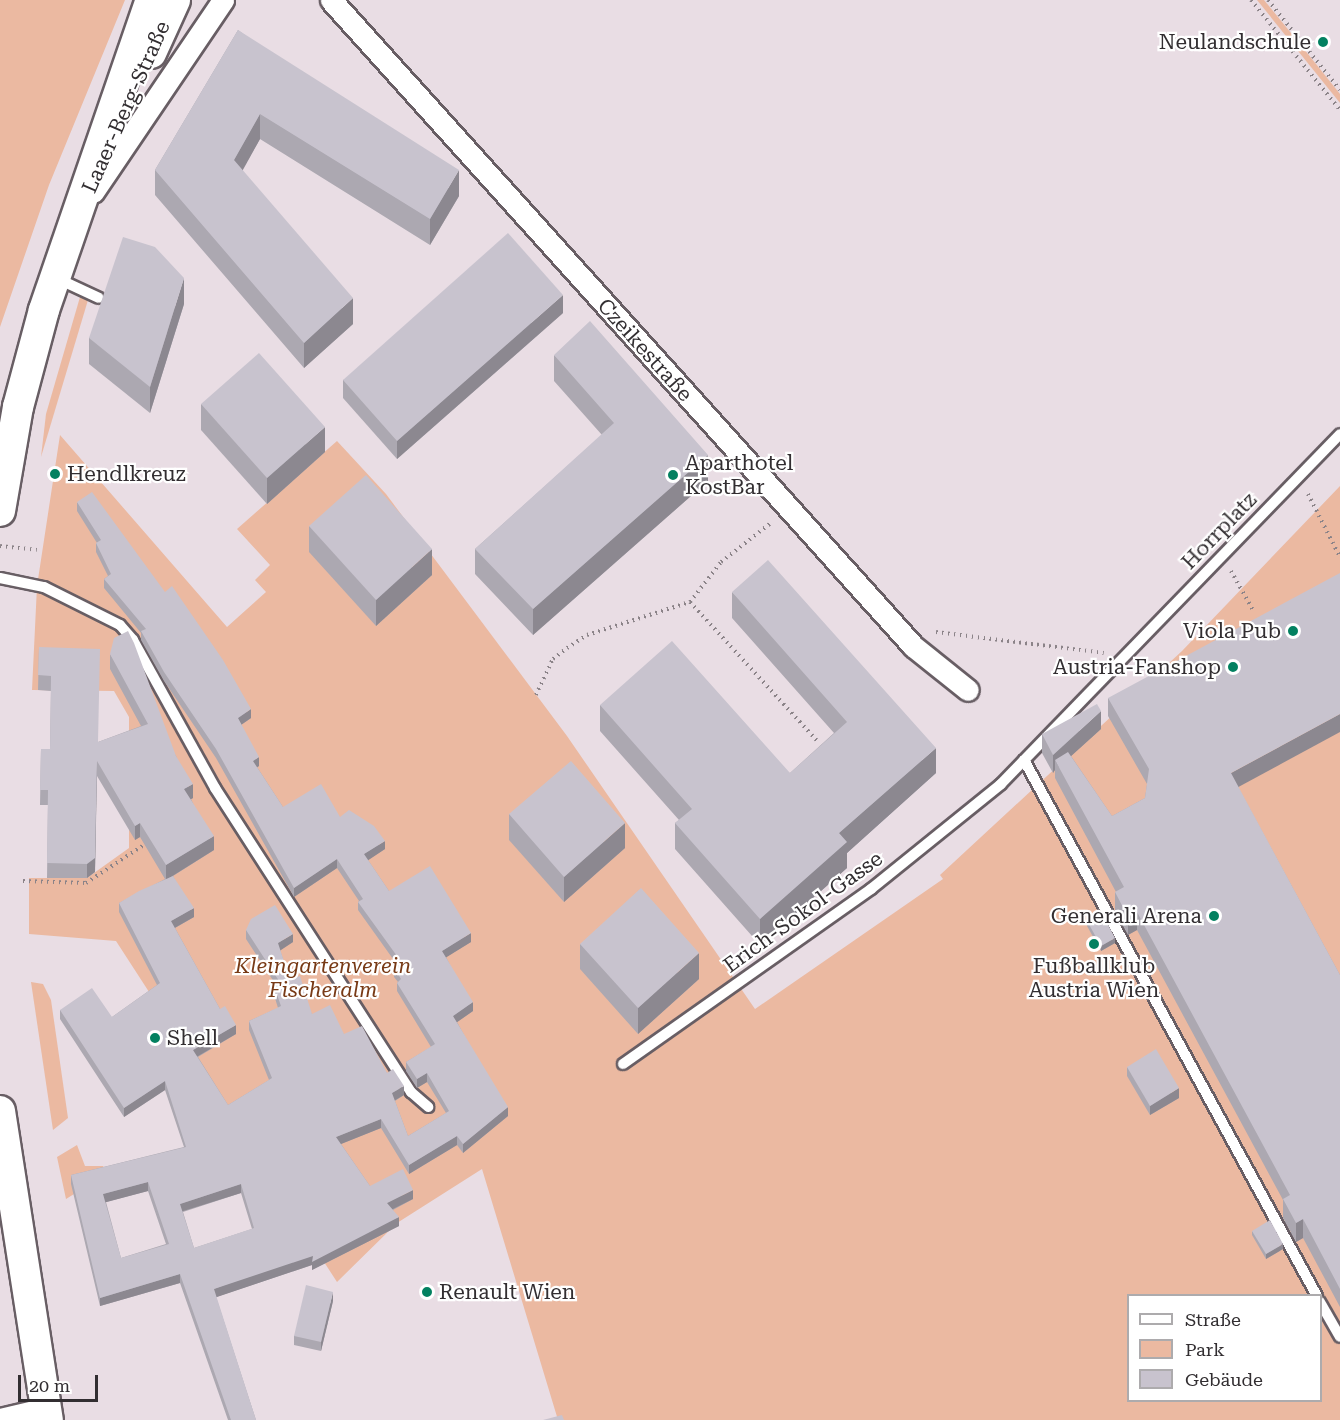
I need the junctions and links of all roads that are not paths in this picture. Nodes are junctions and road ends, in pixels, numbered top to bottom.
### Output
1 (151, 0) edge
2 (175, 0) edge
3 (223, 0) edge
4 (331, 0) edge
5 (78, 215) junction
6 (56, 278) junction
7 (99, 298) dead end
8 (1340, 434) edge
9 (0, 511) edge
10 (0, 578) edge
11 (968, 690) dead end
12 (1024, 760) junction
13 (1001, 784) joint
14 (623, 1064) dead end
15 (428, 1107) dead end
16 (0, 1111) edge
17 (1316, 1294) edge
18 (1322, 1306) edge
19 (1340, 1337) edge
20 (48, 1414) edge
21 (0, 1419) edge

1 - 5 main road, Laaer-Berg-Straße
2 - 5 main road, Laaer-Berg-Straße
3 - 5 street
4 - 11 street, Czeikestraße
5 - 6 main road, Laaer-Berg-Straße
6 - 7 lane
6 - 9 main road, Laaer-Berg-Straße
8 - 12 lane, Horrplatz
10 - 15 lane
12 - 13 lane, Horrplatz
12 - 17 lane
13 - 14 lane, Erich-Sokol-Gasse
16 - 20 main road
18 - 19 lane
20 - 21 street

